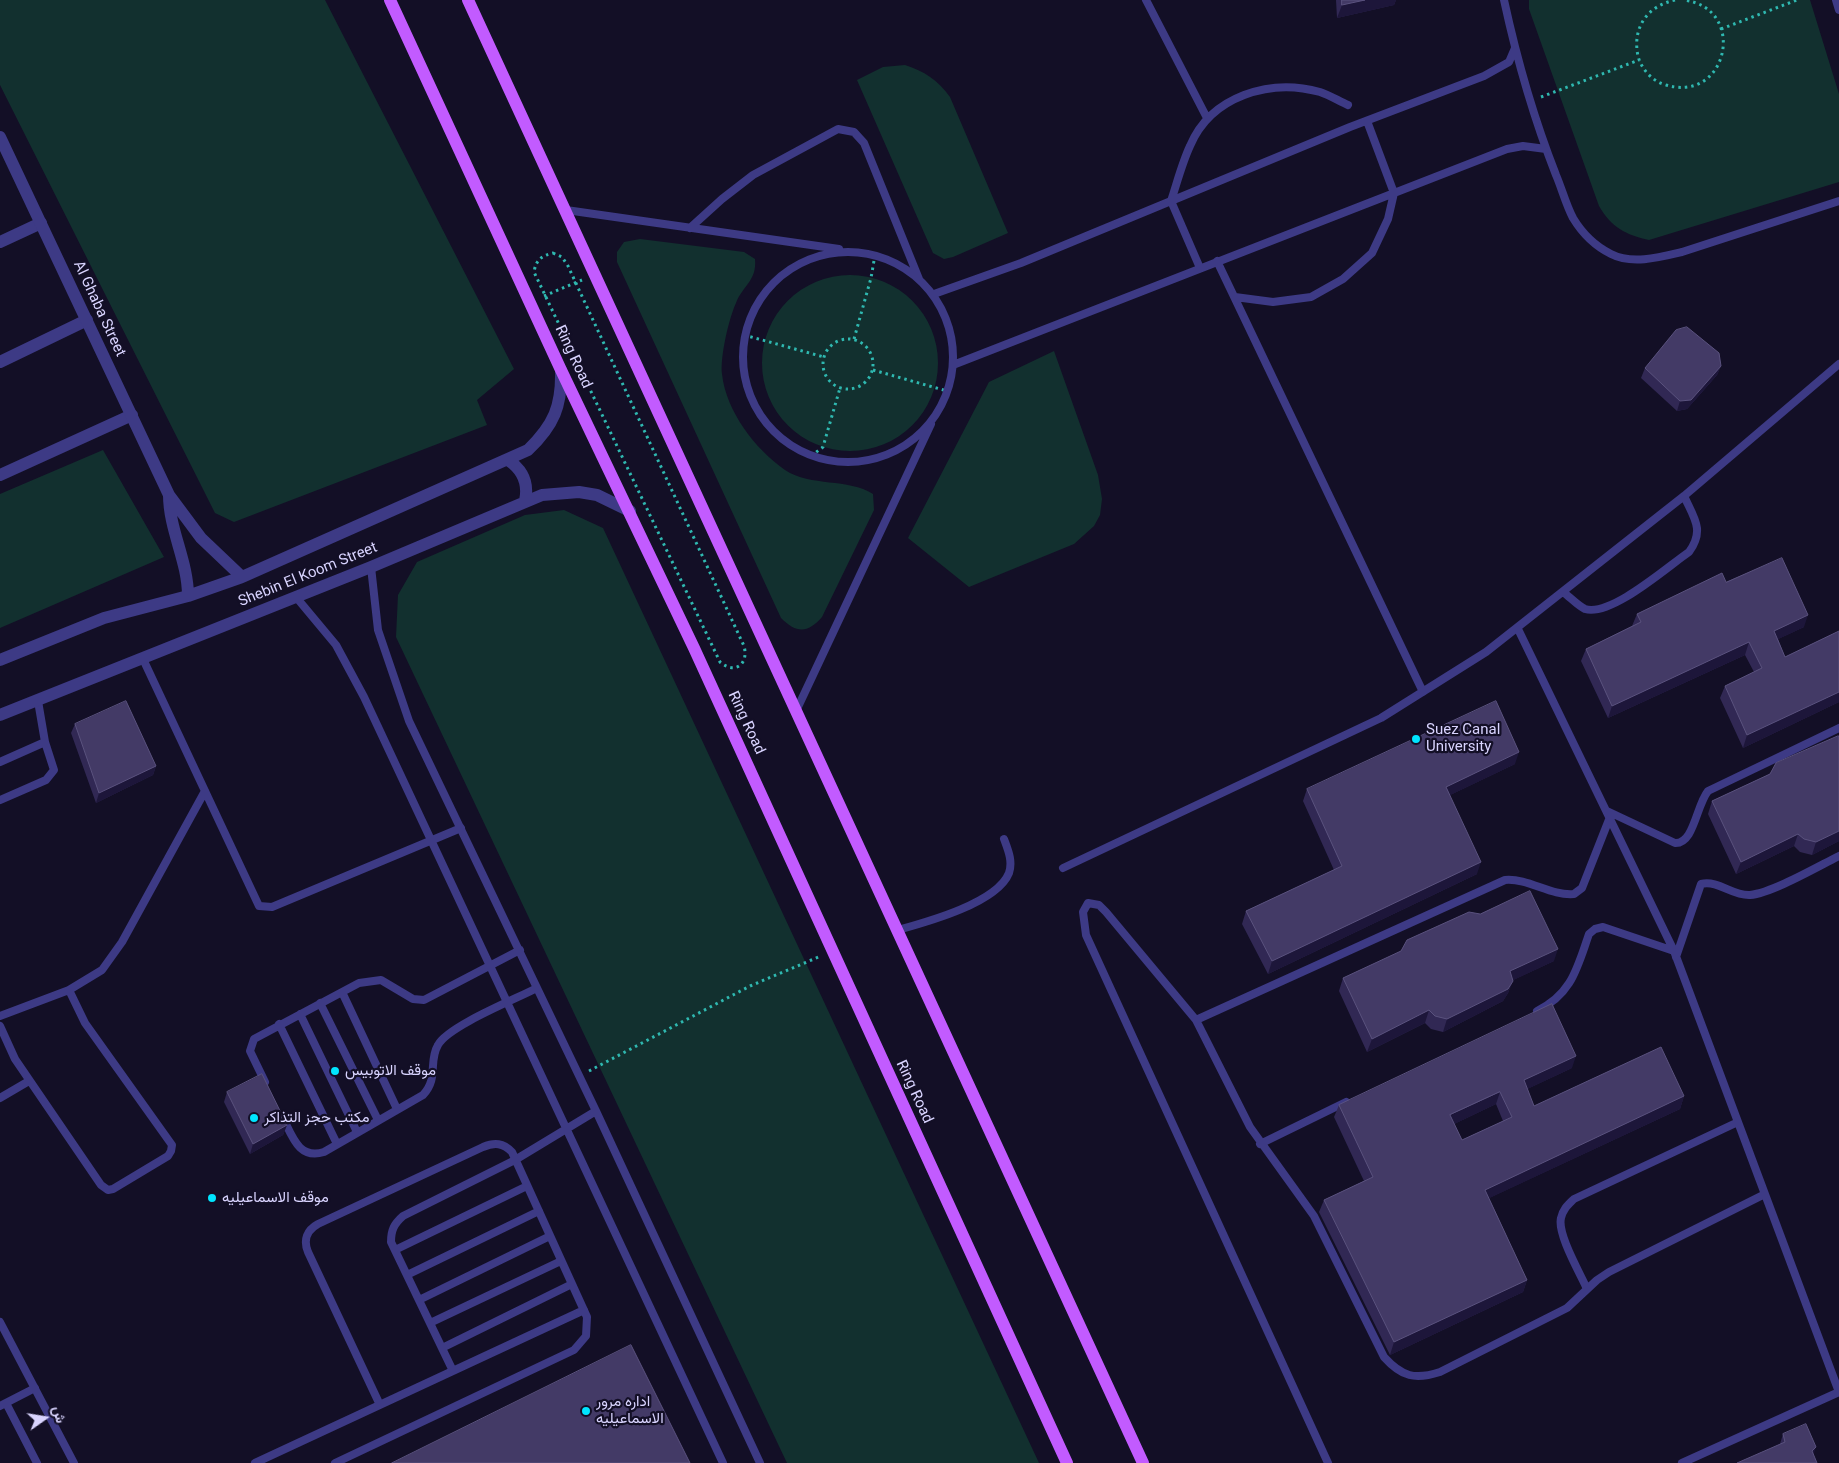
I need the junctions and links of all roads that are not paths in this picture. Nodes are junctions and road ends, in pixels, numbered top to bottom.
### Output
1 (390, 0) edge
2 (468, 0) edge
3 (1146, 0) edge
4 (1504, 0) edge
5 (1836, 0) edge
6 (1839, 10) edge
7 (1515, 48) junction
8 (1348, 105) dead end
9 (1207, 118) junction
10 (1367, 120) junction
11 (0, 137) edge
12 (1546, 150) junction
13 (1394, 192) junction
14 (1839, 200) edge
15 (1171, 201) junction
16 (566, 210) junction
17 (41, 223) junction
18 (690, 228) junction
19 (0, 242) edge
20 (858, 251) junction
21 (1217, 261) junction
22 (1200, 268) junction
23 (919, 279) junction
24 (934, 294) junction
25 (1235, 297) junction
26 (87, 320) junction
27 (0, 362) edge
28 (1839, 364) edge
29 (953, 365) junction
30 (560, 370) junction
31 (132, 415) junction
32 (934, 417) junction
33 (508, 460) junction
34 (0, 475) edge
35 (169, 495) junction
36 (1684, 496) junction
37 (525, 502) junction
38 (630, 510) junction
39 (371, 567) junction
40 (242, 577) junction
41 (1563, 592) junction
42 (188, 596) junction
43 (296, 597) junction
44 (1518, 629) junction
45 (143, 659) junction
46 (0, 660) edge
47 (1423, 692) junction
48 (38, 700) junction
49 (797, 709) junction
50 (0, 715) edge
51 (1839, 728) edge
52 (45, 742) junction
53 (0, 762) edge
54 (204, 791) junction
55 (0, 800) edge
56 (1609, 814) junction
57 (461, 828) junction
58 (1004, 839) dead end
59 (431, 840) junction
60 (1839, 856) edge
61 (1062, 868) dead end
62 (898, 930) junction
63 (520, 950) junction
64 (1675, 954) junction
65 (490, 966) junction
66 (538, 988) junction
67 (69, 990) junction
68 (342, 992) junction
69 (320, 1003) junction
70 (508, 1003) junction
71 (300, 1014) junction
72 (0, 1016) edge
73 (1526, 1016) edge
74 (1196, 1020) junction
75 (279, 1024) junction
76 (0, 1026) edge
77 (29, 1081) junction
78 (269, 1090) edge
79 (1358, 1097) edge
80 (0, 1098) edge
81 (278, 1107) edge
82 (398, 1109) junction
83 (596, 1111) junction
84 (378, 1120) junction
85 (1738, 1122) junction
86 (567, 1127) junction
87 (357, 1132) junction
88 (337, 1144) junction
89 (1260, 1144) junction
90 (516, 1160) junction
91 (527, 1186) junction
92 (1765, 1194) junction
93 (539, 1211) junction
94 (550, 1236) junction
95 (395, 1250) junction
96 (561, 1260) junction
97 (407, 1275) junction
98 (572, 1284) junction
99 (1587, 1289) junction
100 (419, 1300) junction
101 (584, 1310) junction
102 (0, 1322) edge
103 (430, 1324) junction
104 (442, 1348) junction
105 (1839, 1366) edge
106 (1830, 1370) junction
107 (453, 1371) junction
108 (35, 1388) junction
109 (3, 1404) edge
110 (380, 1405) junction
111 (37, 1463) edge
112 (74, 1463) edge
113 (255, 1463) edge
114 (335, 1463) edge
115 (723, 1463) edge
116 (760, 1463) edge
117 (1066, 1463) edge
118 (1143, 1463) edge
119 (1328, 1463) edge
120 (1682, 1463) edge

1 - 30 main road, Ring Road
2 - 16 main road
3 - 9 lane
4 - 7 lane
5 - 6 lane
7 - 10 lane
7 - 12 lane
8 - 9 lane
9 - 15 lane
10 - 13 lane
10 - 15 lane
11 - 17 street, Al Ghaba Street
12 - 13 lane
12 - 14 lane
13 - 21 lane
13 - 25 lane
15 - 22 lane
15 - 24 lane
16 - 18 lane
16 - 49 main road
17 - 19 street
17 - 26 street, Al Ghaba Street
18 - 20 lane
18 - 23 lane
20 - 23 lane
20 - 32 lane
21 - 22 lane
21 - 25 lane
22 - 29 lane
23 - 24 lane
24 - 29 lane
25 - 47 lane
26 - 27 street
26 - 31 street, Al Ghaba Street
28 - 36 lane
29 - 32 lane
30 - 33 street, Shebin El Koom Street
30 - 38 main road, Ring Road
31 - 34 street
31 - 35 street, Al Ghaba Street
32 - 49 lane
33 - 37 street
33 - 40 street, Shebin El Koom Street
35 - 40 street, Al Ghaba Street
35 - 42 street, Al Ghaba Street
36 - 41 lane
36 - 41 lane
37 - 38 street, Shebin El Koom Street
37 - 39 street, Shebin El Koom Street
38 - 117 main road, Ring Road
39 - 43 street, Shebin El Koom Street
39 - 57 lane
40 - 42 street, Shebin El Koom Street
41 - 44 lane
42 - 46 street, Shebin El Koom Street
43 - 45 street, Shebin El Koom Street
43 - 59 lane
44 - 47 lane
44 - 56 lane
45 - 48 street, Shebin El Koom Street
45 - 54 lane
47 - 61 lane
48 - 50 street, Shebin El Koom Street
48 - 52 lane
49 - 62 main road
51 - 56 lane
52 - 53 lane
52 - 55 lane
54 - 59 lane
54 - 67 lane
56 - 64 lane
56 - 74 lane
57 - 59 lane
57 - 63 lane
58 - 62 lane
59 - 65 lane
60 - 64 lane
62 - 118 main road
63 - 65 lane
63 - 66 lane
64 - 73 lane
64 - 85 lane
65 - 68 lane
65 - 70 lane
66 - 70 lane
66 - 83 lane
67 - 72 lane
67 - 77 lane
68 - 69 lane
68 - 82 lane
69 - 71 lane
69 - 84 lane
70 - 82 lane
70 - 86 lane
71 - 75 lane
71 - 87 lane
74 - 89 lane
74 - 119 lane
75 - 78 lane
75 - 88 lane
76 - 77 lane
77 - 80 lane
79 - 89 lane
81 - 88 lane
82 - 84 lane
83 - 86 lane
83 - 116 lane
84 - 87 lane
85 - 92 lane
85 - 99 lane
86 - 90 lane
86 - 115 lane
87 - 88 lane
89 - 99 lane
90 - 91 lane
90 - 95 lane
90 - 110 lane
91 - 93 lane
91 - 95 lane
92 - 99 lane
92 - 106 lane
93 - 94 lane
93 - 97 lane
94 - 96 lane
94 - 100 lane
95 - 97 lane
96 - 98 lane
96 - 103 lane
97 - 100 lane
98 - 101 lane
98 - 104 lane
100 - 103 lane
101 - 107 lane
101 - 114 lane
102 - 108 lane
103 - 104 lane
104 - 107 lane
105 - 106 lane
106 - 120 lane
107 - 110 lane
108 - 109 lane
108 - 112 lane
109 - 111 lane
110 - 113 lane

